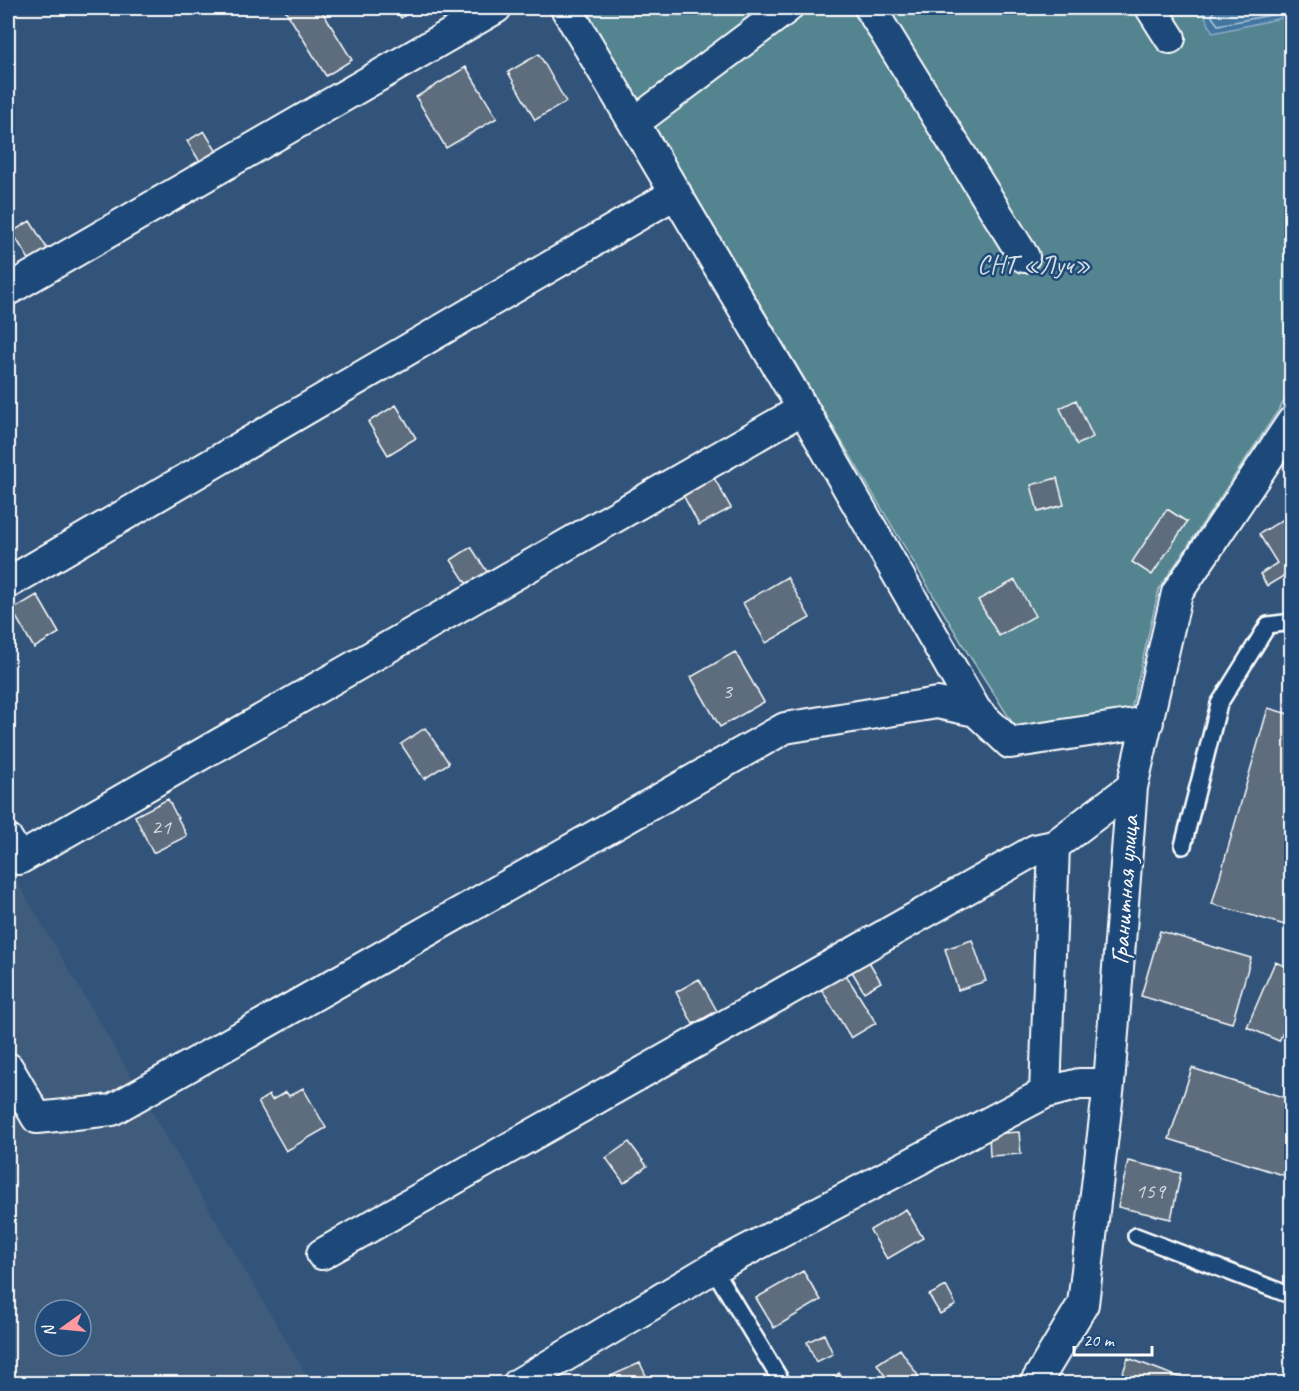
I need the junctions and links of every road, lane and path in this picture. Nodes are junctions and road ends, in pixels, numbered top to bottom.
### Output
1 (496, 8) edge
2 (566, 8) edge
3 (788, 8) edge
4 (870, 8) edge
5 (1151, 8) edge
6 (1170, 38) dead end
7 (646, 114) dead end
8 (676, 193) junction
9 (1024, 257) dead end
10 (8, 290) edge
11 (803, 409) junction
12 (1292, 422) edge
13 (8, 583) edge
14 (1292, 622) edge
15 (976, 711) junction
16 (1148, 722) junction
17 (1132, 787) junction
18 (8, 840) edge
19 (1054, 846) junction
20 (1183, 846) dead end
21 (8, 1068) edge
22 (1109, 1084) junction
23 (1045, 1093) junction
24 (1136, 1236) dead end
25 (322, 1254) dead end
26 (713, 1268) junction
27 (1292, 1296) edge
28 (518, 1383) edge
29 (783, 1383) edge
30 (1035, 1383) edge

1 - 10 street
2 - 8 street
3 - 7 street
4 - 9 street
5 - 6 street
8 - 11 street
8 - 13 street
11 - 15 street
11 - 18 street
12 - 16 street, Гранитная улица
14 - 20 lane
15 - 16 street
15 - 21 street
16 - 17 street, Гранитная улица
17 - 19 street
17 - 22 street, Гранитная улица
19 - 23 street
19 - 25 street
22 - 23 street
22 - 30 street, Гранитная улица
23 - 26 street
24 - 27 lane
26 - 28 street
26 - 29 lane

